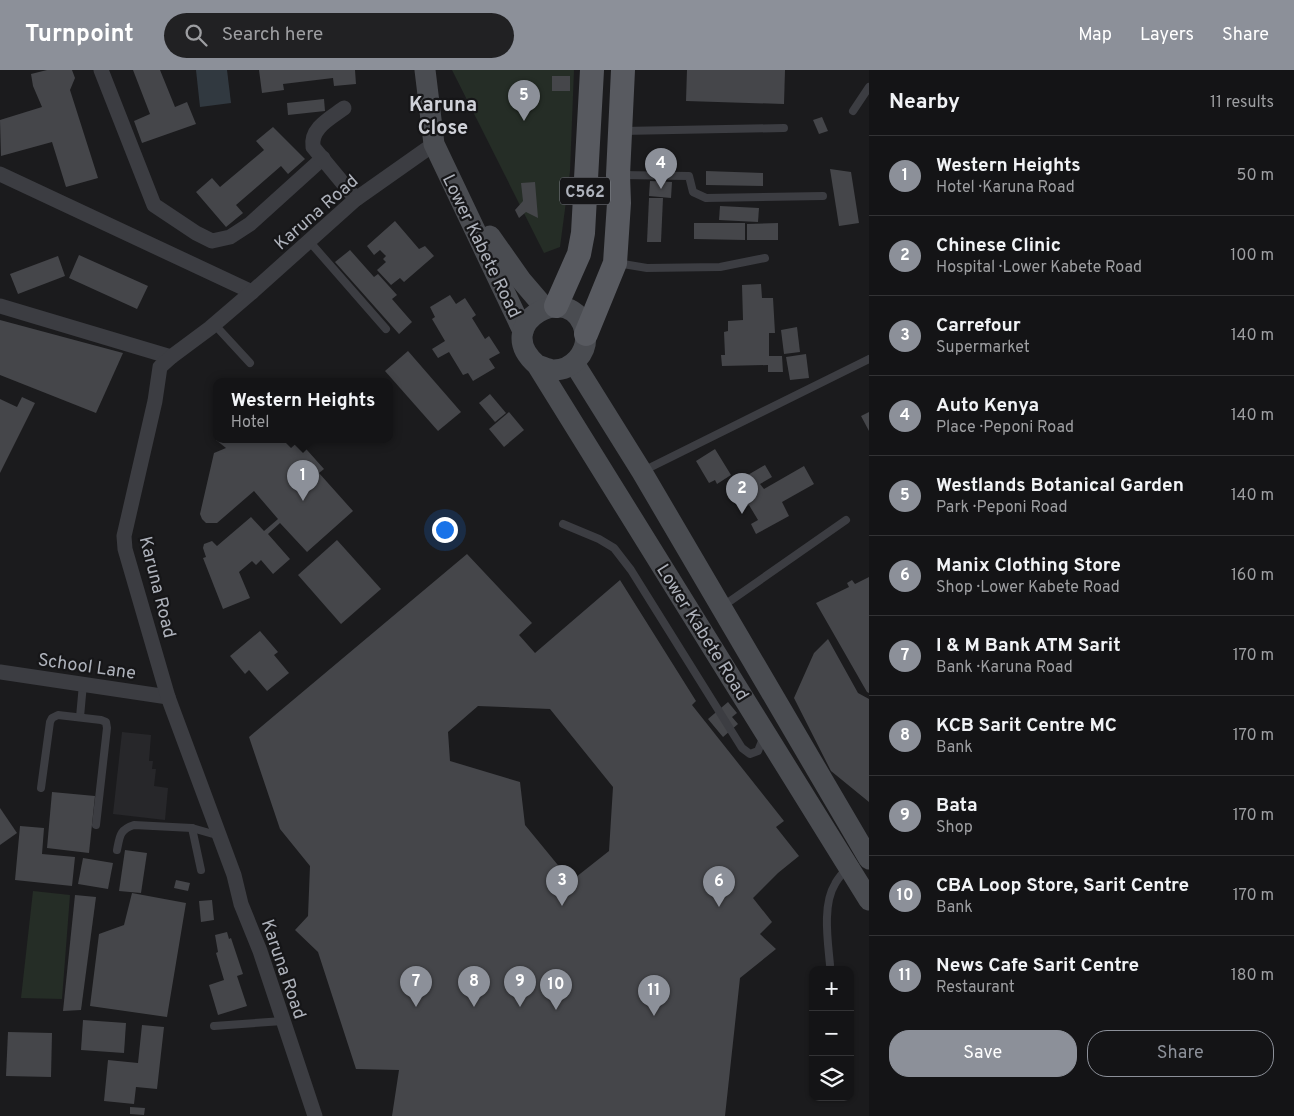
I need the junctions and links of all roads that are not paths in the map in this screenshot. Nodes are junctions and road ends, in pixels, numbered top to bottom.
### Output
1 (101, 70) edge
2 (426, 70) edge
3 (592, 70) edge
4 (622, 70) edge
5 (869, 86) edge
6 (344, 108) dead end
7 (853, 111) dead end
8 (784, 128) dead end
9 (620, 131) junction
10 (438, 152) junction
11 (323, 158) junction
12 (0, 174) edge
13 (618, 175) junction
14 (823, 196) dead end
15 (356, 199) junction
16 (309, 241) junction
17 (765, 258) dead end
18 (615, 263) junction
19 (252, 292) junction
20 (0, 306) edge
21 (550, 307) junction
22 (214, 324) junction
23 (386, 329) dead end
24 (523, 331) junction
25 (586, 334) junction
26 (171, 357) junction
27 (869, 359) edge
28 (250, 363) dead end
29 (574, 363) junction
30 (537, 364) junction
31 (642, 472) junction
32 (846, 520) dead end
33 (563, 524) dead end
34 (721, 607) junction
35 (0, 672) edge
36 (83, 684) junction
37 (168, 697) junction
38 (80, 717) junction
39 (765, 733) junction
40 (41, 788) dead end
41 (96, 825) dead end
42 (192, 828) junction
43 (220, 836) junction
44 (117, 850) dead end
45 (869, 860) edge
46 (848, 867) junction
47 (201, 870) dead end
48 (869, 900) edge
49 (830, 965) dead end
50 (283, 1021) junction
51 (214, 1026) dead end
52 (315, 1116) edge

1 - 11 street
2 - 10 main road, Lower Kabete Road
3 - 21 main road, C562
4 - 9 main road, C562
5 - 7 lane
6 - 11 street
8 - 9 lane
9 - 13 main road, C562
10 - 15 street, Karuna Road
10 - 21 main road, Lower Kabete Road
10 - 24 main road, Lower Kabete Road
11 - 15 street
12 - 19 street
13 - 14 lane
13 - 18 main road, C562
15 - 16 street, Karuna Road
16 - 19 street, Karuna Road
16 - 23 lane
17 - 18 lane
18 - 25 main road, C562
19 - 22 street, Karuna Road
20 - 26 street
21 - 24 main road, Lower Kabete Road
21 - 25 main road, Lower Kabete Road
22 - 26 street, Karuna Road
22 - 28 lane
24 - 30 main road, Lower Kabete Road
25 - 29 main road
26 - 37 street, Karuna Road
27 - 31 lane
29 - 30 main road
29 - 31 main road, Lower Kabete Road
30 - 39 main road, Lower Kabete Road
31 - 34 main road, Lower Kabete Road
32 - 34 lane
33 - 39 lane
34 - 45 main road, Lower Kabete Road
35 - 36 street, School Lane
36 - 37 street, School Lane
36 - 38 lane
37 - 43 street, Karuna Road
38 - 40 lane
38 - 41 lane
39 - 46 main road, Lower Kabete Road
42 - 43 lane
42 - 44 lane
42 - 47 lane
43 - 50 street, Karuna Road
46 - 48 main road, Lower Kabete Road
46 - 49 lane
50 - 51 lane
50 - 52 street, Karuna Road

